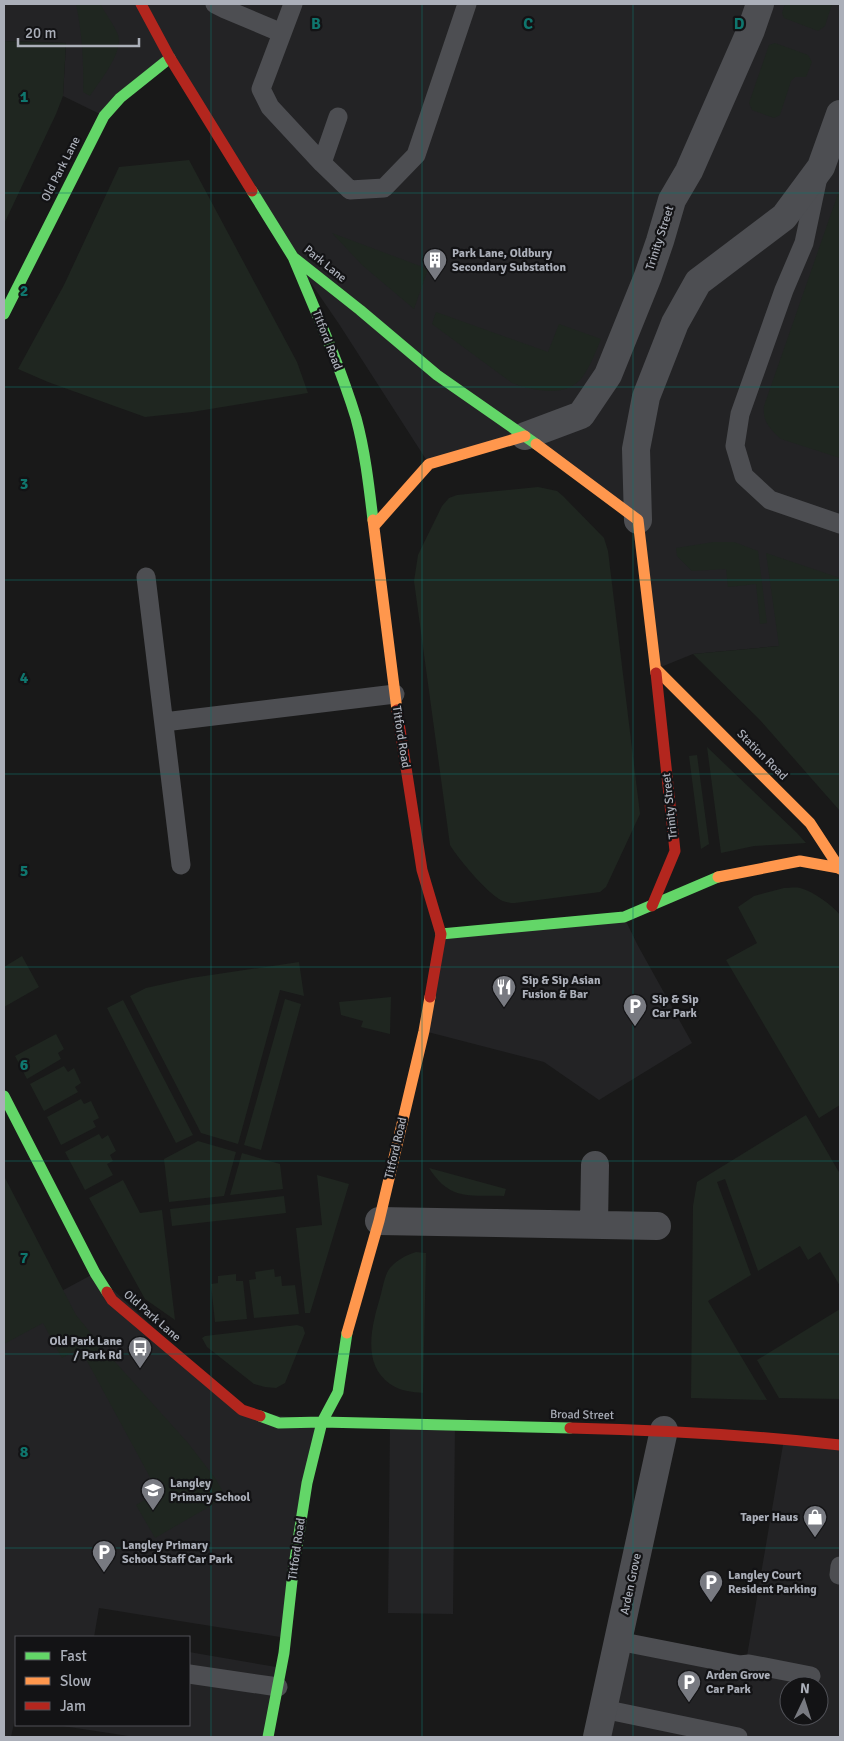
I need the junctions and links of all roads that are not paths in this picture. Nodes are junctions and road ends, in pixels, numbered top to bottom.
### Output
1 (141, 4) edge
2 (215, 4) edge
3 (293, 4) edge
4 (467, 4) edge
5 (760, 4) edge
6 (282, 33) junction
7 (170, 58) junction
8 (840, 114) edge
9 (338, 117) dead end
10 (322, 163) junction
11 (821, 167) junction
12 (293, 257) junction
13 (4, 314) edge
14 (525, 436) junction
15 (638, 520) junction
16 (840, 524) edge
17 (374, 526) junction
18 (146, 577) dead end
19 (656, 669) junction
20 (395, 694) junction
21 (164, 722) junction
22 (181, 865) dead end
23 (840, 869) edge
24 (652, 906) junction
25 (441, 934) junction
26 (4, 1096) edge
27 (595, 1164) dead end
28 (379, 1221) junction
29 (594, 1225) junction
30 (657, 1226) dead end
31 (322, 1422) junction
32 (664, 1430) junction
33 (840, 1445) edge
34 (618, 1641) junction
35 (190, 1674) edge
36 (811, 1676) dead end
37 (278, 1687) junction
38 (603, 1709) junction
39 (268, 1737) edge
40 (597, 1737) edge
41 (738, 1737) edge

1 - 7 main road, Park Lane
2 - 6 lane
3 - 6 lane
4 - 10 lane
5 - 14 street, Trinity Street
6 - 10 lane
7 - 12 main road, Park Lane
7 - 13 main road, Old Park Lane
8 - 11 street, Trinity Street
9 - 10 lane
11 - 15 street, Trinity Street
11 - 16 lane
12 - 14 main road, Park Lane
12 - 17 main road, Titford Road
14 - 15 main road
14 - 17 main road, Trinity Street
15 - 19 main road, Trinity Street
17 - 20 main road, Titford Road
18 - 21 lane
19 - 23 main road, Station Road
19 - 24 main road, Trinity Street
20 - 21 lane
20 - 25 main road, Titford Road
21 - 22 lane
23 - 24 main road, Station Road
24 - 25 main road
25 - 28 main road, Titford Road
26 - 31 main road, Old Park Lane
27 - 29 street
28 - 29 street
28 - 31 main road, Titford Road
29 - 30 street
31 - 32 main road, Broad Street
31 - 37 main road, Titford Road
32 - 33 main road, Broad Street
32 - 34 street, Arden Grove
34 - 36 lane
34 - 38 street, Arden Grove
35 - 37 lane
37 - 39 main road, Titford Road
38 - 40 street, Arden Grove
38 - 41 lane

